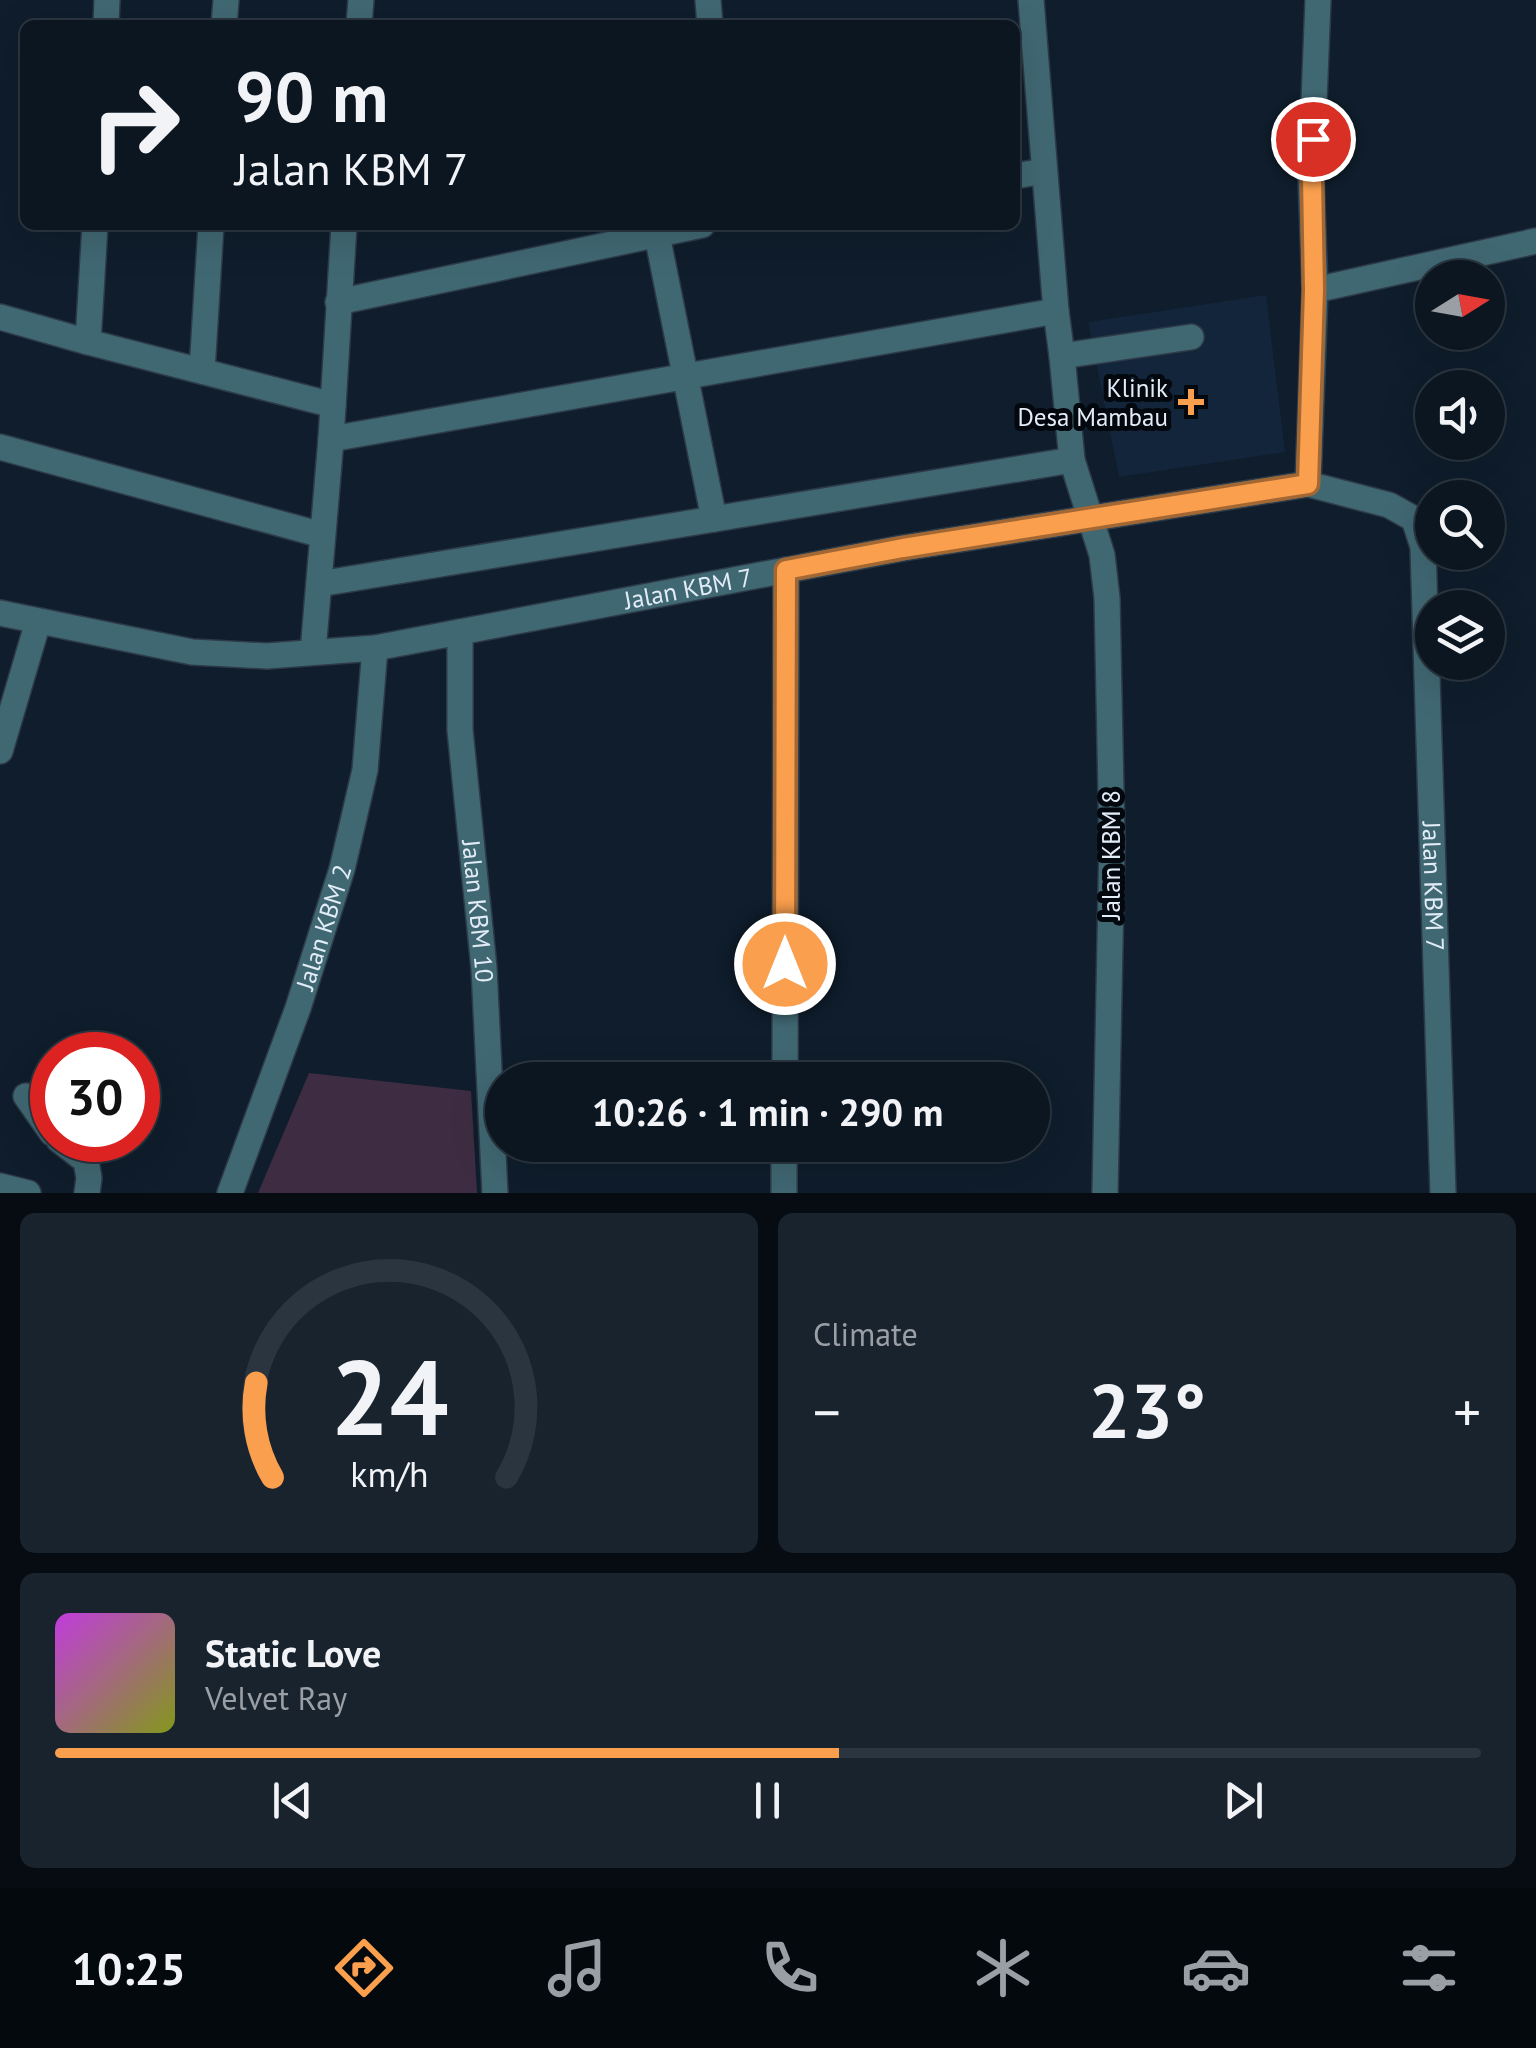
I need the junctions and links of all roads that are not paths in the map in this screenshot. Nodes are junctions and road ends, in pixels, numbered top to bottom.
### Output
1 (1031, 0) edge
2 (1318, 0) edge
3 (1044, 171) junction
4 (1020, 175) edge
5 (94, 230) edge
6 (211, 230) edge
7 (344, 230) edge
8 (676, 230) edge
9 (656, 234) junction
10 (1536, 241) edge
11 (1314, 290) junction
12 (338, 302) junction
13 (1056, 312) junction
14 (0, 317) edge
15 (1191, 337) dead end
16 (88, 342) junction
17 (1062, 356) junction
18 (202, 371) junction
19 (685, 376) junction
20 (333, 405) junction
21 (331, 439) junction
22 (0, 447) edge
23 (1072, 460) junction
24 (1308, 484) junction
25 (1091, 518) junction
26 (714, 519) junction
27 (322, 535) junction
28 (786, 570) junction
29 (319, 584) junction
30 (0, 613) edge
31 (38, 622) junction
32 (460, 632) junction
33 (376, 648) junction
34 (314, 652) junction
35 (0, 751) edge
36 (785, 1062) edge
37 (26, 1096) dead end
38 (30, 1102) edge
39 (86, 1162) edge
40 (784, 1162) edge
41 (0, 1186) edge
42 (28, 1193) edge
43 (87, 1193) edge
44 (230, 1193) edge
45 (496, 1193) edge
46 (784, 1193) edge
47 (1105, 1193) edge
48 (1443, 1193) edge

1 - 3 street, Jalan KBM 8
2 - 11 street
3 - 4 street
3 - 13 street, Jalan KBM 8
5 - 16 street
6 - 18 street
7 - 12 street
8 - 9 street
9 - 12 street
9 - 19 street
10 - 11 street
11 - 24 street
12 - 20 street
13 - 17 street, Jalan KBM 8
13 - 19 street
14 - 16 street
15 - 17 street
16 - 18 street
17 - 23 street, Jalan KBM 8
18 - 20 street
19 - 21 street
19 - 26 street
20 - 21 street
21 - 27 street
22 - 27 street
23 - 25 street, Jalan KBM 8
23 - 26 street
24 - 25 street, Jalan KBM 7
24 - 48 street, Jalan KBM 7
25 - 28 street, Jalan KBM 7
25 - 47 street, Jalan KBM 8
26 - 29 street
27 - 29 street
28 - 32 street, Jalan KBM 7
28 - 36 street
29 - 34 street
30 - 31 street, Jalan KBM 7
31 - 34 street, Jalan KBM 7
31 - 35 street
32 - 33 street, Jalan KBM 7
32 - 45 street, Jalan KBM 10
33 - 34 street, Jalan KBM 7
33 - 44 street, Jalan KBM 2
37 - 38 street
39 - 43 street
40 - 46 street
41 - 42 street

